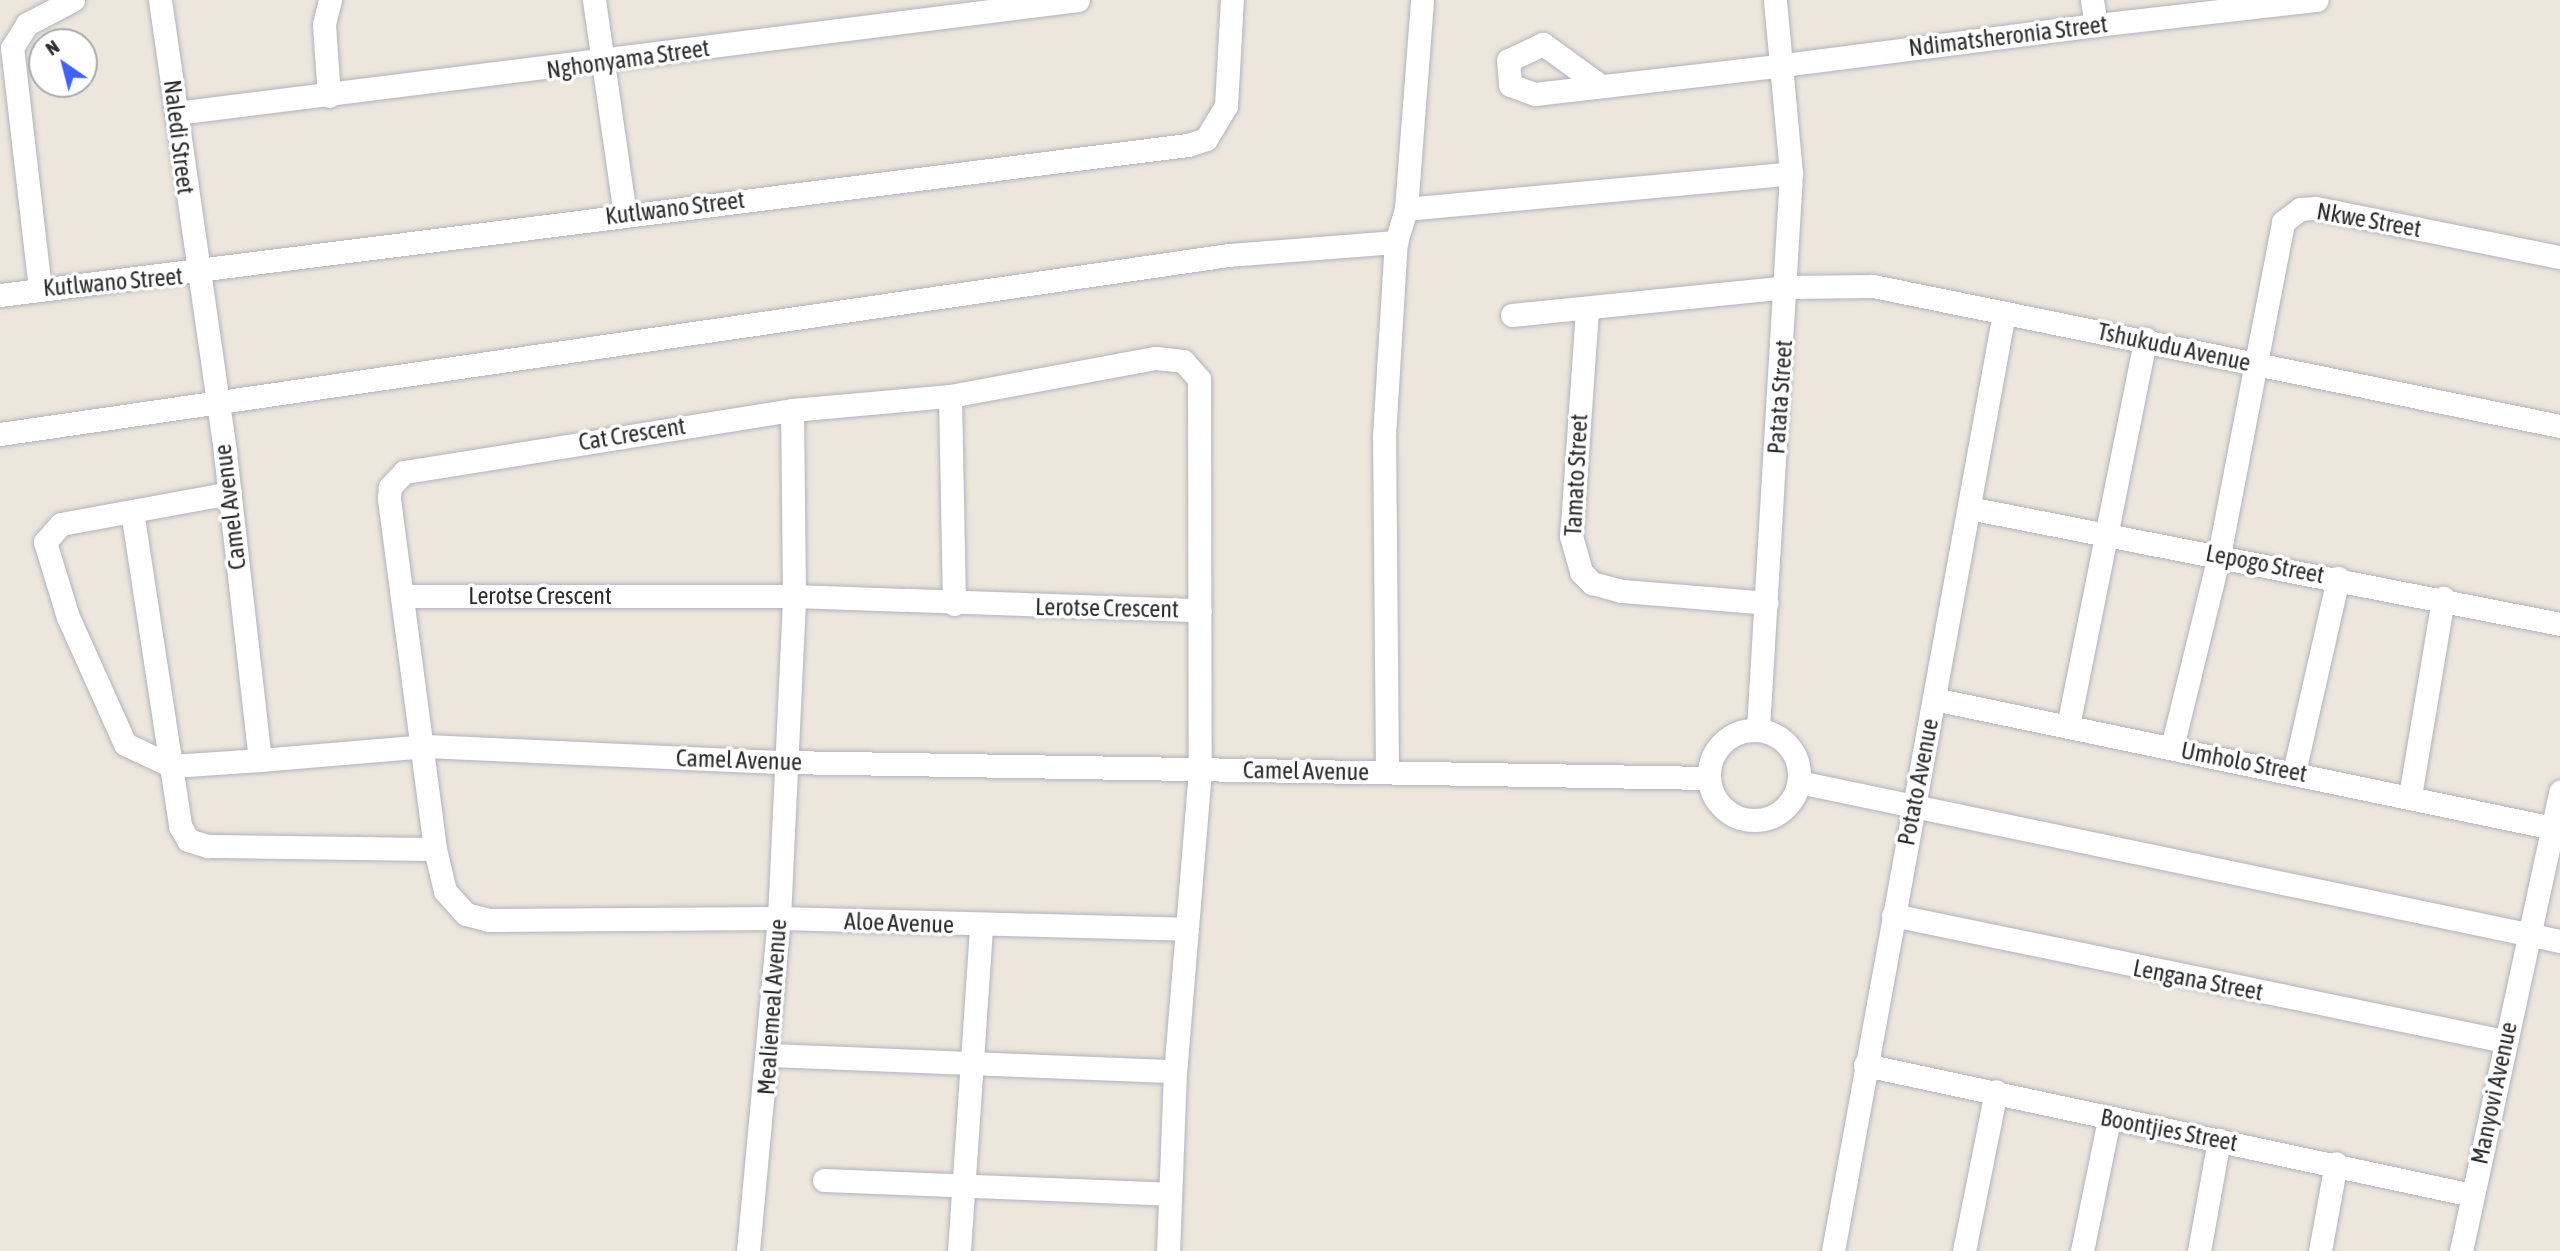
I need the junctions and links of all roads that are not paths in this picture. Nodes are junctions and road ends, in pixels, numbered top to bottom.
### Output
1 (73, 0) edge
2 (160, 0) edge
3 (330, 0) edge
4 (594, 0) edge
5 (1078, 0) edge
6 (1232, 0) edge
7 (1422, 0) edge
8 (1774, 0) edge
9 (2092, 0) edge
10 (2317, 0) edge
11 (2096, 25) junction
12 (605, 64) junction
13 (1784, 65) junction
14 (1601, 86) dead end
15 (329, 96) junction
16 (176, 113) junction
17 (1791, 173) junction
18 (1406, 209) junction
19 (625, 214) junction
20 (1396, 242) junction
21 (2560, 257) edge
22 (196, 275) junction
23 (1787, 287) junction
24 (40, 289) junction
25 (0, 295) edge
26 (1587, 310) junction
27 (2004, 313) junction
28 (1512, 315) dead end
29 (2145, 339) junction
30 (2254, 363) junction
31 (950, 396) junction
32 (214, 400) junction
33 (792, 410) junction
34 (2560, 426) edge
35 (0, 433) edge
36 (230, 493) junction
37 (1969, 508) junction
38 (132, 511) junction
39 (2108, 534) junction
40 (2219, 555) junction
41 (2338, 578) junction
42 (405, 596) junction
43 (794, 596) junction
44 (2443, 597) junction
45 (1767, 603) junction
46 (954, 604) junction
47 (1200, 610) junction
48 (2560, 624) edge
49 (1934, 699) junction
50 (2068, 726) junction
51 (1758, 729) junction
52 (426, 747) junction
53 (2172, 747) junction
54 (260, 760) junction
55 (784, 762) junction
56 (172, 766) junction
57 (1200, 769) junction
58 (1387, 772) junction
59 (2294, 772) junction
60 (1709, 778) junction
61 (1799, 782) junction
62 (2560, 792) edge
63 (2410, 796) junction
64 (1913, 808) junction
65 (2553, 828) junction
66 (435, 849) junction
67 (1893, 915) junction
68 (779, 918) junction
69 (981, 927) junction
70 (1187, 929) junction
71 (2529, 936) junction
72 (2560, 941) edge
73 (2504, 1041) junction
74 (770, 1055) junction
75 (1865, 1065) junction
76 (970, 1066) junction
77 (1175, 1071) junction
78 (1996, 1091) junction
79 (2109, 1119) junction
80 (2219, 1140) junction
81 (2336, 1163) junction
82 (824, 1180) dead end
83 (964, 1184) junction
84 (1170, 1194) junction
85 (2472, 1195) junction
86 (748, 1251) edge
87 (959, 1251) edge
88 (1168, 1251) edge
89 (1833, 1251) edge
90 (1964, 1251) edge
91 (2082, 1251) edge
92 (2199, 1251) edge
93 (2320, 1251) edge
94 (2461, 1251) edge

1 - 24 street
2 - 16 street, Naledi Street
3 - 15 street
4 - 12 street
5 - 12 street, Nghonyama Street
6 - 19 street, Kutlwano Street
7 - 18 street
8 - 13 street, Patata Street
9 - 11 street
10 - 11 street, Ndimatsheronia Street
11 - 13 street, Ndimatsheronia Street
12 - 15 street, Nghonyama Street
12 - 19 street
13 - 14 street, Ndimatsheronia Street
13 - 17 street, Patata Street
15 - 16 street, Nghonyama Street
16 - 22 street, Naledi Street
17 - 18 street
17 - 23 street, Patata Street
18 - 20 street
19 - 22 street, Kutlwano Street
20 - 32 street
20 - 58 street
21 - 30 street, Nkwe Street
22 - 24 street, Kutlwano Street
22 - 32 street, Camel Avenue
23 - 26 street
23 - 27 street, Tshukudu Avenue
23 - 45 street, Patata Street
24 - 25 street, Kutlwano Street
26 - 28 street
26 - 45 street, Tamato Street
27 - 29 street, Tshukudu Avenue
27 - 37 street, Potato Avenue
29 - 30 street, Tshukudu Avenue
29 - 39 street
30 - 34 street, Tshukudu Avenue
30 - 40 street
31 - 33 street, Lerotse Crescent
31 - 46 street
31 - 47 street, Lerotse Crescent
32 - 35 street
32 - 36 street, Camel Avenue
33 - 42 street, Cat Crescent
33 - 43 street
36 - 38 street
36 - 54 street, Camel Avenue
37 - 39 street, Lepogo Street
37 - 49 street, Potato Avenue
38 - 56 street
38 - 56 street
39 - 40 street, Lepogo Street
39 - 50 street
40 - 41 street, Lepogo Street
40 - 53 street
41 - 44 street, Lepogo Street
41 - 59 street
42 - 43 street, Lerotse Crescent
42 - 52 street, Cat Crescent
43 - 46 street, Lerotse Crescent
43 - 55 street
44 - 48 street, Lepogo Street
44 - 63 street
45 - 51 street, Patata Street
46 - 47 street, Lerotse Crescent
47 - 57 street
49 - 50 street, Umholo Street
49 - 64 street, Potato Avenue
50 - 53 street, Umholo Street
51 - 60 street
51 - 61 street
52 - 54 street, Camel Avenue
52 - 55 street, Camel Avenue
52 - 66 street, Aloe Avenue
53 - 59 street, Umholo Street
54 - 56 street
55 - 57 street, Camel Avenue
55 - 68 street, Mealiemeal Avenue
56 - 66 street
57 - 58 street, Camel Avenue
57 - 70 street
58 - 60 street, Camel Avenue
59 - 63 street, Umholo Street
60 - 61 street
61 - 64 street
62 - 65 street
63 - 65 street, Umholo Street
64 - 67 street, Potato Avenue
64 - 71 street
65 - 71 street
66 - 68 street, Aloe Avenue
67 - 73 street, Lengana Street
67 - 75 street, Potato Avenue
68 - 69 street, Aloe Avenue
68 - 74 street, Mealiemeal Avenue
69 - 70 street, Aloe Avenue
69 - 76 street
70 - 77 street
71 - 72 street
71 - 73 street, Manyovi Avenue
73 - 85 street, Manyovi Avenue
74 - 76 street
74 - 86 street, Mealiemeal Avenue
75 - 78 street, Boontjies Street
75 - 89 street, Potato Avenue
76 - 77 street
76 - 83 street
77 - 84 street
78 - 79 street, Boontjies Street
78 - 90 street
79 - 80 street, Boontjies Street
79 - 91 street
80 - 81 street, Boontjies Street
80 - 92 street
81 - 85 street, Boontjies Street
81 - 93 street
82 - 83 street
83 - 84 street
83 - 87 street
84 - 88 street
85 - 94 street, Manyovi Avenue

